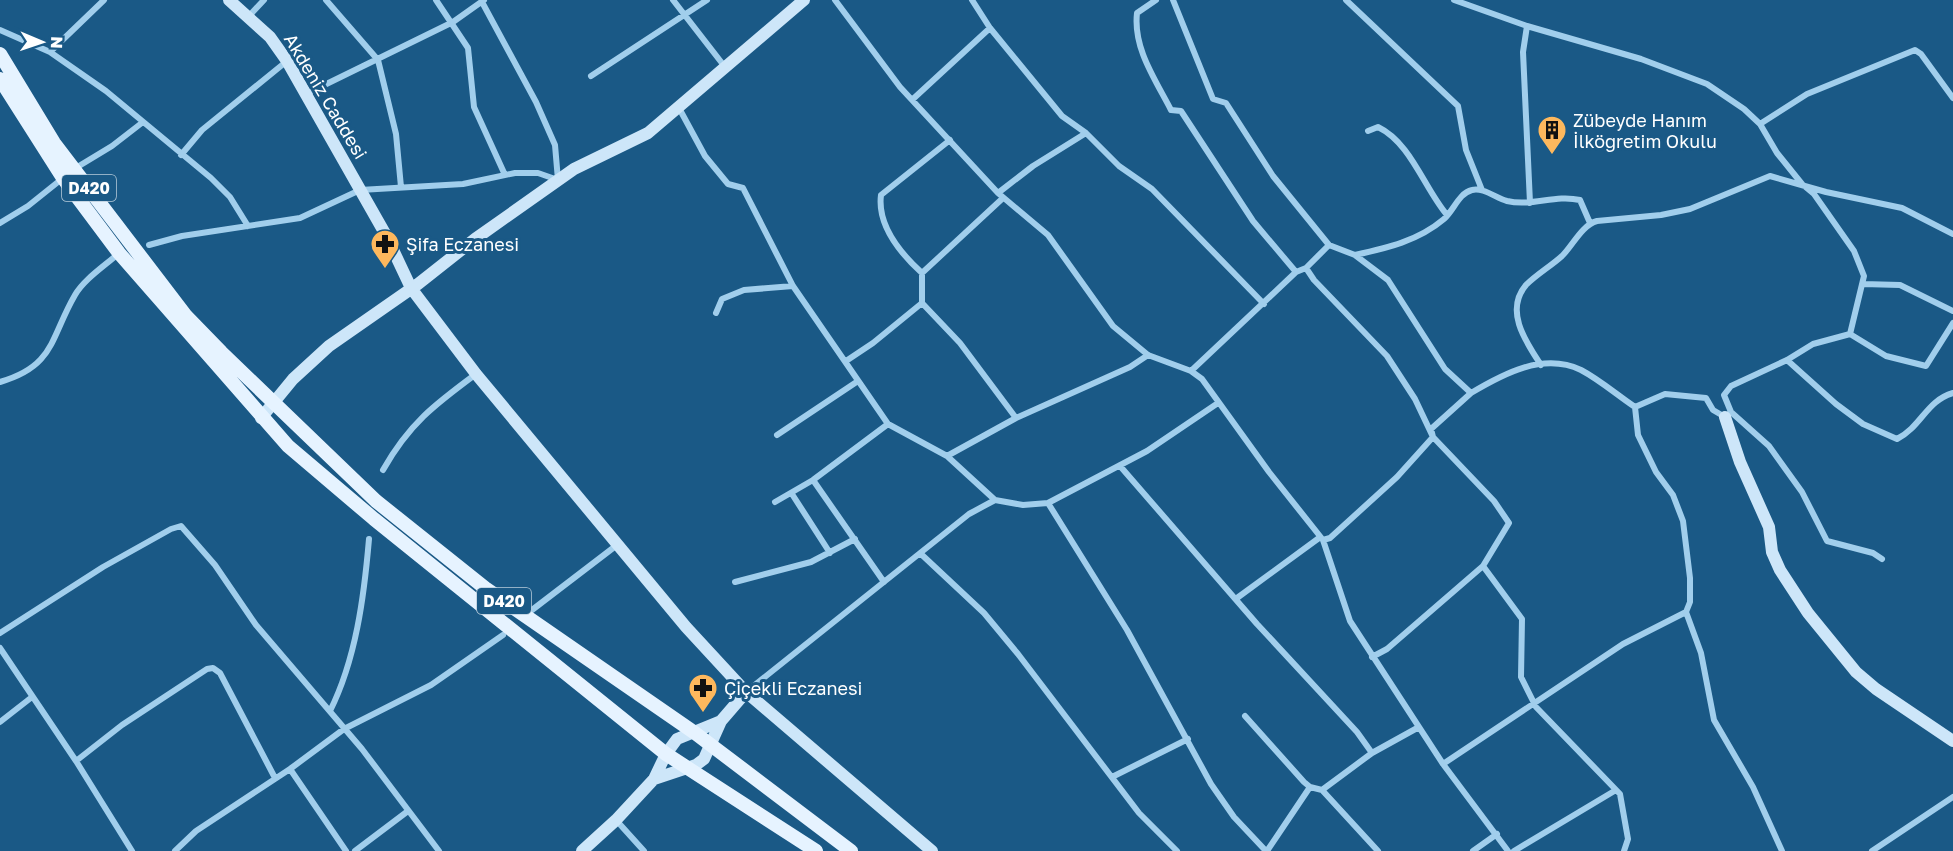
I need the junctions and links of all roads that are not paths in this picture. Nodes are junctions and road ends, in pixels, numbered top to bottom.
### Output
1 (104, 0) edge
2 (229, 0) edge
3 (264, 0) edge
4 (326, 0) edge
5 (436, 0) edge
6 (673, 0) edge
7 (707, 0) edge
8 (804, 0) edge
9 (835, 0) edge
10 (972, 0) edge
11 (1156, 0) edge
12 (1173, 0) edge
13 (1346, 0) edge
14 (1454, 0) edge
15 (483, 1) edge
16 (685, 16) junction
17 (248, 18) junction
18 (453, 22) junction
19 (1527, 26) junction
20 (990, 28) junction
21 (0, 30) edge
22 (50, 52) junction
23 (0, 54) edge
24 (378, 60) junction
25 (287, 61) junction
26 (725, 67) junction
27 (591, 76) dead end
28 (0, 79) edge
29 (306, 94) junction
30 (1953, 98) edge
31 (913, 99) junction
32 (679, 108) junction
33 (143, 122) junction
34 (1760, 124) junction
35 (1368, 131) dead end
36 (1086, 133) junction
37 (950, 140) junction
38 (181, 155) junction
39 (69, 173) junction
40 (505, 175) junction
41 (558, 180) junction
42 (1802, 184) junction
43 (401, 187) junction
44 (360, 190) junction
45 (1482, 190) junction
46 (1000, 196) junction
47 (1530, 203) junction
48 (1447, 215) junction
49 (0, 223) edge
50 (1590, 223) junction
51 (248, 226) junction
52 (1953, 234) edge
53 (149, 245) dead end
54 (1329, 245) junction
55 (119, 253) junction
56 (1355, 255) junction
57 (1306, 268) junction
58 (1296, 272) junction
59 (922, 273) junction
60 (1863, 284) junction
61 (793, 286) junction
62 (411, 288) junction
63 (922, 303) junction
64 (1264, 304) junction
65 (1953, 311) edge
66 (716, 314) dead end
67 (1953, 323) edge
68 (1850, 334) junction
69 (1148, 354) junction
70 (1787, 360) junction
71 (846, 361) junction
72 (1541, 364) junction
73 (1191, 370) junction
74 (476, 374) junction
75 (858, 381) junction
76 (0, 382) edge
77 (1471, 393) junction
78 (1953, 393) edge
79 (273, 402) junction
80 (1218, 404) junction
81 (1635, 407) junction
82 (1728, 414) junction
83 (261, 418) junction
84 (1016, 418) junction
85 (888, 424) junction
86 (777, 435) dead end
87 (1432, 437) junction
88 (947, 456) junction
89 (1119, 466) junction
90 (382, 470) dead end
91 (813, 480) junction
92 (792, 494) junction
93 (995, 500) junction
94 (775, 502) dead end
95 (1048, 503) junction
96 (369, 539) dead end
97 (855, 539) junction
98 (1321, 539) junction
99 (617, 545) junction
100 (830, 553) junction
101 (921, 554) junction
102 (1882, 559) dead end
103 (1483, 566) junction
104 (735, 582) dead end
105 (884, 582) junction
106 (1237, 598) junction
107 (532, 610) dead end
108 (1686, 612) junction
109 (0, 633) edge
110 (503, 635) dead end
111 (0, 648) edge
112 (1372, 657) junction
113 (746, 692) junction
114 (32, 697) junction
115 (1533, 702) junction
116 (330, 711) junction
117 (1245, 716) dead end
118 (721, 721) junction
119 (0, 722) edge
120 (1419, 727) junction
121 (344, 729) junction
122 (695, 733) junction
123 (1188, 739) junction
124 (1953, 741) edge
125 (711, 746) junction
126 (1372, 753) junction
127 (666, 754) junction
128 (76, 761) junction
129 (1443, 764) junction
130 (686, 768) junction
131 (290, 769) junction
132 (1112, 777) junction
133 (275, 778) junction
134 (654, 779) junction
135 (1310, 787) junction
136 (1322, 790) junction
137 (1616, 790) junction
138 (1953, 797) edge
139 (408, 811) junction
140 (616, 820) junction
141 (1497, 834) junction
142 (132, 851) edge
143 (175, 851) edge
144 (346, 851) edge
145 (355, 851) edge
146 (439, 851) edge
147 (582, 851) edge
148 (645, 851) edge
149 (816, 851) edge
150 (851, 851) edge
151 (932, 851) edge
152 (1177, 851) edge
153 (1267, 851) edge
154 (1378, 851) edge
155 (1473, 851) edge
156 (1508, 851) edge
157 (1514, 851) edge
158 (1624, 851) edge
159 (1782, 851) edge
160 (1872, 851) edge

1 - 22 street
2 - 17 main road, Akdeniz Caddesi
3 - 17 street
4 - 24 street
5 - 18 street
6 - 16 street
7 - 16 street
8 - 26 main road
9 - 31 street
10 - 20 street
11 - 58 street
12 - 54 street
13 - 45 street
14 - 19 street
15 - 18 street
15 - 41 street
16 - 26 street
16 - 27 street
17 - 25 main road, Akdeniz Caddesi
18 - 24 street
18 - 40 street
19 - 34 street
19 - 47 street
20 - 31 street
20 - 36 street
21 - 22 street
22 - 33 street
23 - 39 main road, D420
24 - 29 street
24 - 43 street
25 - 29 main road, Akdeniz Caddesi
25 - 38 street
26 - 32 main road
28 - 39 main road, D420
29 - 44 main road, Akdeniz Caddesi
30 - 34 street
31 - 37 street
32 - 41 main road
32 - 61 street
33 - 38 street
33 - 39 street
34 - 42 street
35 - 48 street
36 - 46 street
36 - 64 street
37 - 46 street
37 - 59 street
38 - 51 street
39 - 49 street
39 - 55 main road, D420
39 - 79 main road, D420
40 - 41 street
40 - 43 street
41 - 62 main road
42 - 50 street
42 - 52 street
42 - 60 street
43 - 44 street
44 - 51 street
44 - 62 main road, Akdeniz Caddesi
45 - 47 street
45 - 48 street
46 - 59 street
46 - 69 street
47 - 50 street
48 - 56 street
50 - 72 street
51 - 53 street
54 - 56 street
54 - 57 street
55 - 76 street
55 - 83 main road, D420
56 - 77 street
57 - 58 street
57 - 87 street
58 - 64 street
59 - 63 street
60 - 65 street
60 - 68 street
61 - 66 street
61 - 71 street
62 - 74 main road, Akdeniz Caddesi
62 - 79 main road
63 - 71 street
63 - 84 street
64 - 73 street
67 - 68 street
68 - 70 street
69 - 73 street
69 - 84 street
70 - 78 street
70 - 82 street
71 - 75 street
72 - 77 street
72 - 81 street
73 - 80 street
74 - 90 street
74 - 99 main road, Akdeniz Caddesi
75 - 85 street
75 - 86 street
77 - 87 street
79 - 83 main road
79 - 122 main road, D420
80 - 89 street
80 - 98 street
81 - 82 street
81 - 108 street
82 - 102 street
82 - 124 main road
83 - 127 main road
84 - 88 street
85 - 88 street
85 - 91 street
87 - 98 street
87 - 103 street
88 - 93 street
89 - 95 street
89 - 106 street
91 - 92 street
91 - 97 street
92 - 94 street
92 - 100 street
93 - 95 street
93 - 101 street
95 - 123 street
96 - 116 street
97 - 100 street
97 - 105 street
98 - 106 street
98 - 112 street
99 - 107 street
99 - 113 main road, Akdeniz Caddesi
100 - 104 street
101 - 105 street
101 - 132 street
103 - 112 street
103 - 115 street
105 - 113 street
106 - 126 street
108 - 115 street
108 - 159 street
109 - 116 street
110 - 121 street
111 - 114 street
112 - 120 street
113 - 118 main road
113 - 151 main road, Akdeniz Caddesi
114 - 119 street
114 - 128 street
115 - 129 street
115 - 137 street
116 - 121 street
117 - 135 street
118 - 122 main road
118 - 125 main road
120 - 126 street
120 - 129 street
121 - 131 street
121 - 139 street
122 - 125 main road, D420
122 - 127 main road
123 - 132 street
123 - 153 street
125 - 130 main road
125 - 150 main road, D420
126 - 136 street
127 - 130 main road
127 - 134 main road
128 - 133 street
128 - 142 street
129 - 141 street
130 - 134 main road
130 - 149 main road
131 - 133 street
131 - 144 street
132 - 152 street
133 - 143 street
134 - 140 main road
135 - 136 street
135 - 153 street
136 - 154 street
137 - 157 street
137 - 158 street
138 - 160 street
139 - 145 street
139 - 146 street
140 - 147 main road
140 - 148 street
141 - 155 street
141 - 156 street

